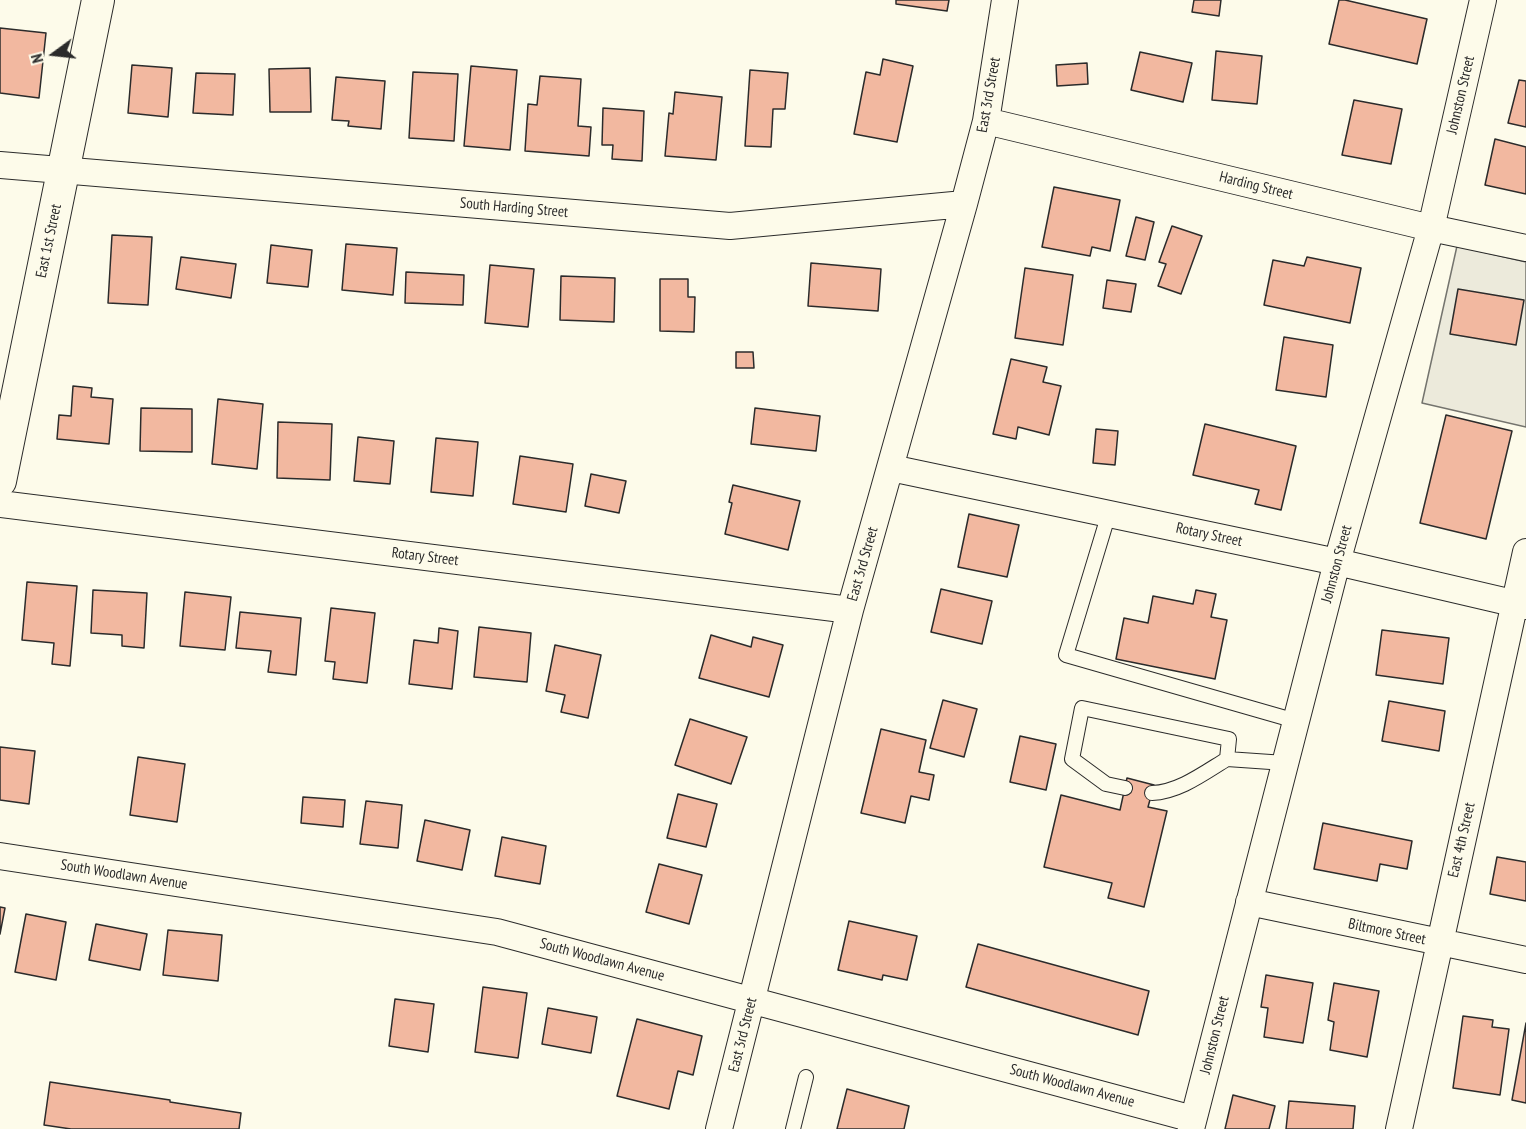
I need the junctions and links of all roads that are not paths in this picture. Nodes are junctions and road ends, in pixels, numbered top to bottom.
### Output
1 (98, 0) edge
2 (1005, 0) edge
3 (1483, 0) edge
4 (986, 121) junction
5 (0, 165) edge
6 (63, 171) junction
7 (964, 204) junction
8 (1431, 228) junction
9 (1526, 248) edge
10 (891, 468) junction
11 (0, 481) edge
12 (0, 504) edge
13 (1109, 513) junction
14 (1526, 552) edge
15 (1337, 562) junction
16 (1521, 605) edge
17 (850, 610) junction
18 (1296, 721) junction
19 (1227, 759) junction
20 (1285, 763) junction
21 (1125, 788) dead end
22 (1152, 793) dead end
23 (0, 856) edge
24 (1249, 902) junction
25 (1439, 943) junction
26 (1526, 960) edge
27 (752, 1001) junction
28 (806, 1077) dead end
29 (1192, 1124) edge
30 (721, 1129) edge
31 (794, 1129) edge
32 (1399, 1129) edge

1 - 6 street, East 1st Street
2 - 4 street, East 3rd Street
3 - 8 street, Johnston Street
4 - 7 street, East 3rd Street
4 - 8 street, Harding Street
5 - 6 street, South Harding Street
6 - 7 street, South Harding Street
6 - 11 street, East 1st Street
7 - 10 street, East 3rd Street
8 - 9 street, Harding Street
8 - 15 street, Johnston Street
10 - 13 street, Rotary Street
10 - 17 street, East 3rd Street
12 - 17 street, Rotary Street
13 - 15 street, Rotary Street
13 - 18 lane
14 - 16 street, East 4th Street
15 - 16 street, Rotary Street
15 - 18 street, Johnston Street
16 - 25 street, East 4th Street
17 - 27 street, East 3rd Street
18 - 20 street, Johnston Street
19 - 20 lane
19 - 21 lane
19 - 22 lane
20 - 24 street, Johnston Street
23 - 27 street, South Woodlawn Avenue
24 - 25 street, Biltmore Street
24 - 29 street, Johnston Street
25 - 26 street, Biltmore Street
25 - 32 street, East 4th Street
27 - 29 street, South Woodlawn Avenue
27 - 30 street, East 3rd Street
28 - 31 lane

